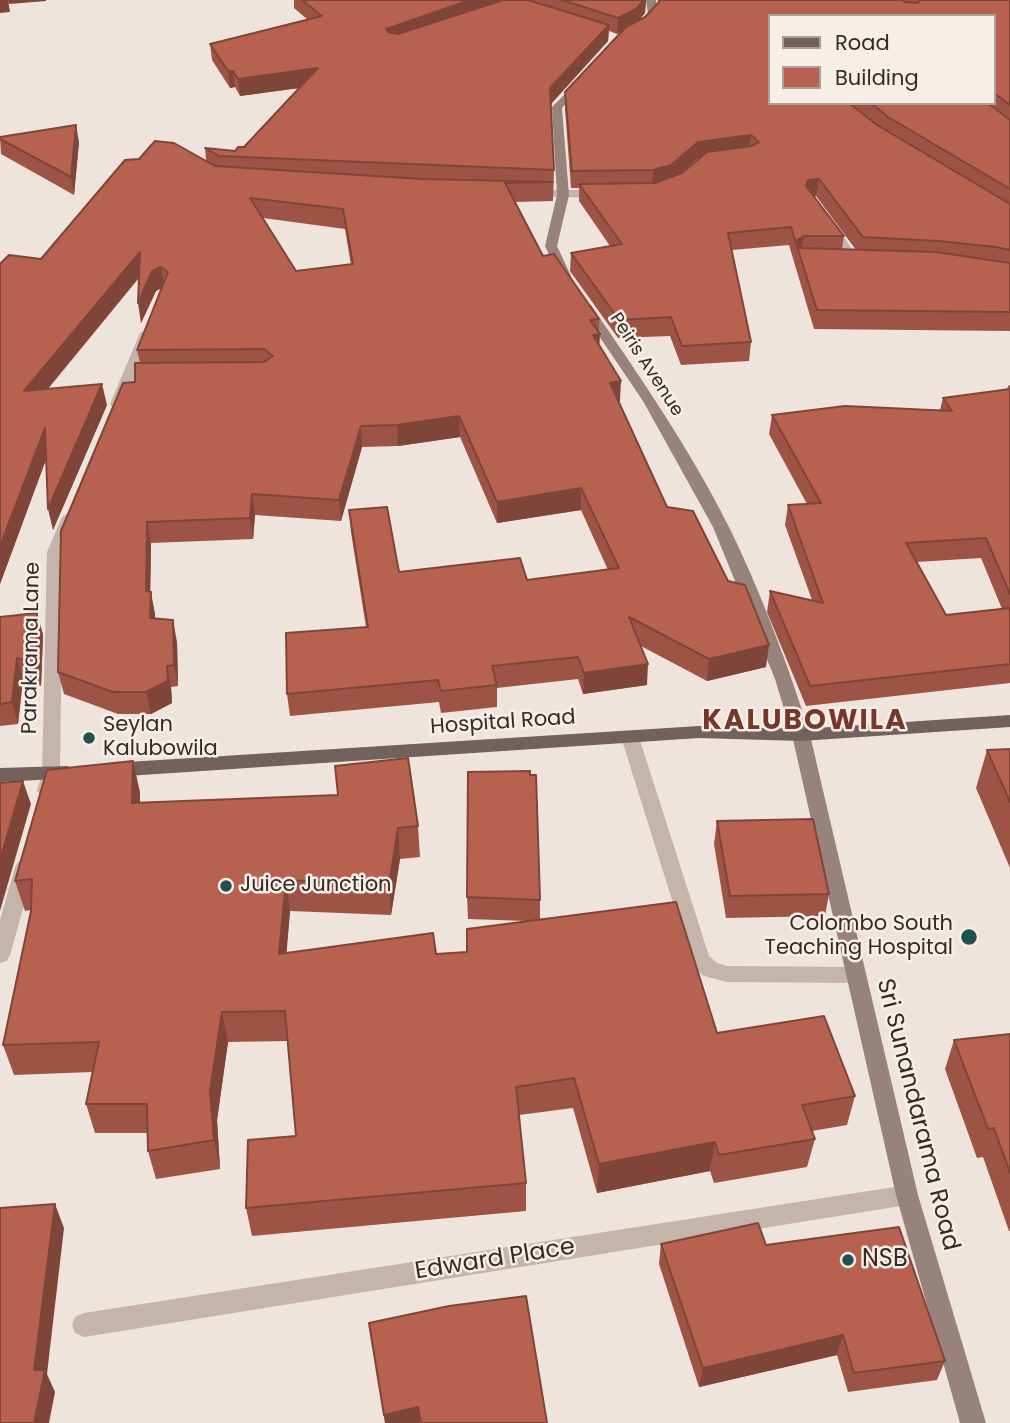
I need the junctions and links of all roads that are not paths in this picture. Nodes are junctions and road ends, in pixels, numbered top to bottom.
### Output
1 (651, 0) edge
2 (630, 34) edge
3 (593, 68) edge
4 (521, 194) edge
5 (615, 194) edge
6 (563, 195) junction
7 (820, 212) edge
8 (855, 261) edge
9 (153, 317) edge
10 (112, 415) edge
11 (76, 502) edge
12 (1010, 721) edge
13 (801, 735) junction
14 (630, 737) junction
15 (51, 774) junction
16 (0, 775) edge
17 (40, 813) edge
18 (29, 851) edge
19 (0, 955) edge
20 (856, 975) junction
21 (906, 1195) junction
22 (84, 1325) dead end
23 (973, 1423) edge

1 - 2 street
3 - 6 street, Peiris Avenue
4 - 6 street
5 - 6 street
6 - 13 street, Peiris Avenue
7 - 8 street
9 - 10 street
11 - 15 street, Parakrama Lane
12 - 13 main road, Hospital Road
13 - 14 main road, Hospital Road
13 - 20 street, Sri Sunandarama Road
14 - 15 main road, Hospital Road
14 - 20 street
15 - 16 main road, Hospital Road
15 - 17 street, Parakrama Lane
18 - 19 street
20 - 21 street, Sri Sunandarama Road
21 - 22 street, Edward Place
21 - 23 street, Sri Sunandarama Road

